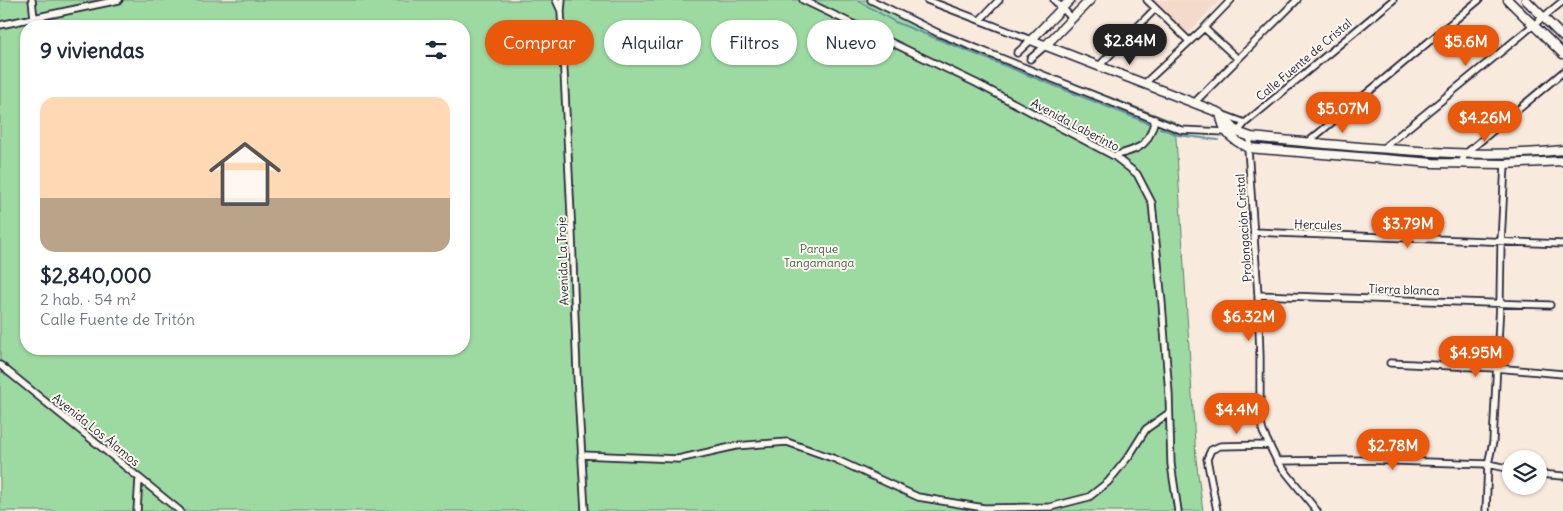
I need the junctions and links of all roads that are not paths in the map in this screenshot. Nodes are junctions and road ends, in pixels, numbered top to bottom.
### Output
1 (32, 0) edge
2 (119, 0) edge
3 (556, 0) edge
4 (562, 0) edge
5 (803, 0) edge
6 (871, 0) edge
7 (927, 0) edge
8 (999, 0) edge
9 (1054, 0) edge
10 (1070, 0) edge
11 (1090, 0) edge
12 (1146, 0) edge
13 (1231, 0) edge
14 (1297, 0) edge
15 (1393, 0) edge
16 (1479, 0) edge
17 (1508, 0) edge
18 (1526, 0) edge
19 (1563, 1) edge
20 (1062, 8) junction
21 (1156, 9) junction
22 (560, 11) junction
23 (1543, 17) junction
24 (34, 18) junction
25 (1072, 18) junction
26 (24, 20) edge
27 (980, 20) junction
28 (20, 21) edge
29 (0, 25) edge
30 (1532, 25) junction
31 (1204, 28) junction
32 (1563, 36) edge
33 (1031, 40) junction
34 (1189, 41) junction
35 (1046, 46) junction
36 (1017, 53) dead end
37 (1563, 54) edge
38 (1030, 59) dead end
39 (1238, 59) junction
40 (1099, 66) junction
41 (1563, 72) edge
42 (1144, 84) junction
43 (1194, 103) junction
44 (1220, 113) junction
45 (1155, 119) junction
46 (1245, 123) junction
47 (1226, 132) junction
48 (1237, 132) junction
49 (1251, 137) junction
50 (1232, 139) junction
51 (1307, 143) junction
52 (1248, 148) junction
53 (1382, 149) junction
54 (1563, 150) edge
55 (1114, 156) junction
56 (1463, 159) junction
57 (1563, 161) edge
58 (1505, 164) junction
59 (1254, 232) junction
60 (1500, 242) junction
61 (1563, 244) edge
62 (1258, 295) junction
63 (1500, 303) junction
64 (1550, 305) dead end
65 (1390, 363) dead end
66 (0, 365) edge
67 (1496, 368) junction
68 (1563, 374) edge
69 (1169, 413) junction
70 (1268, 445) junction
71 (581, 455) junction
72 (1277, 461) junction
73 (1488, 464) junction
74 (1502, 467) edge
75 (1547, 475) edge
76 (1563, 476) edge
77 (139, 478) junction
78 (137, 511) edge
79 (180, 511) edge
80 (584, 511) edge
81 (1178, 511) edge
82 (1217, 511) edge
83 (1317, 511) edge
84 (1486, 511) edge

1 - 24 street
2 - 24 street
3 - 22 street, Avenida La Troje
4 - 22 street, Avenida La Troje
5 - 55 street, Avenida Laberinto
6 - 45 street
7 - 27 street
8 - 27 street
9 - 20 street
10 - 20 street
11 - 25 street
12 - 21 street
13 - 31 street
14 - 39 street
15 - 46 street, Calle Fuente de Cristal
16 - 51 street
17 - 30 street
18 - 23 street
19 - 23 street
20 - 25 street
20 - 33 street
21 - 34 street
21 - 40 street
22 - 71 street, Avenida La Troje
23 - 30 street
23 - 32 street
24 - 26 street
25 - 35 street
27 - 33 street
28 - 29 street
30 - 37 street
30 - 53 street
31 - 34 street
31 - 39 street
33 - 35 street
33 - 36 street
34 - 42 street
35 - 38 street
35 - 40 street
39 - 43 street
40 - 42 street
41 - 56 street
42 - 43 street
43 - 44 street
44 - 46 street
44 - 47 street
44 - 48 street
45 - 47 street
45 - 55 street
46 - 48 street, Calle Fuente de Cristal
47 - 50 street
48 - 49 street
48 - 50 street, Calle Fuente de Cristal
49 - 51 street
49 - 52 street, Prolongación Cristal
50 - 52 street
51 - 53 street
52 - 56 street
52 - 59 street, Prolongación Cristal
53 - 56 street
54 - 56 street
55 - 69 street, Avenida Laberinto
56 - 58 street
57 - 58 street
58 - 60 street
59 - 60 street, Hercules
59 - 62 street, Prolongación Cristal
60 - 61 street, Hercules
60 - 63 street
62 - 63 street, Tierra blanca
62 - 70 street, Prolongación Cristal
63 - 64 street, Tierra blanca
63 - 67 street
65 - 67 street
66 - 77 street, Avenida Los Álamos
67 - 68 street
67 - 73 street
69 - 71 street
69 - 81 street, Avenida Laberinto
70 - 72 street, Prolongación Cristal
70 - 82 street
71 - 80 street, Avenida La Troje
72 - 73 street
72 - 83 street, Prolongación Cristal
73 - 74 street
73 - 84 street
75 - 76 street
77 - 78 street
77 - 79 street, Avenida Los Álamos

